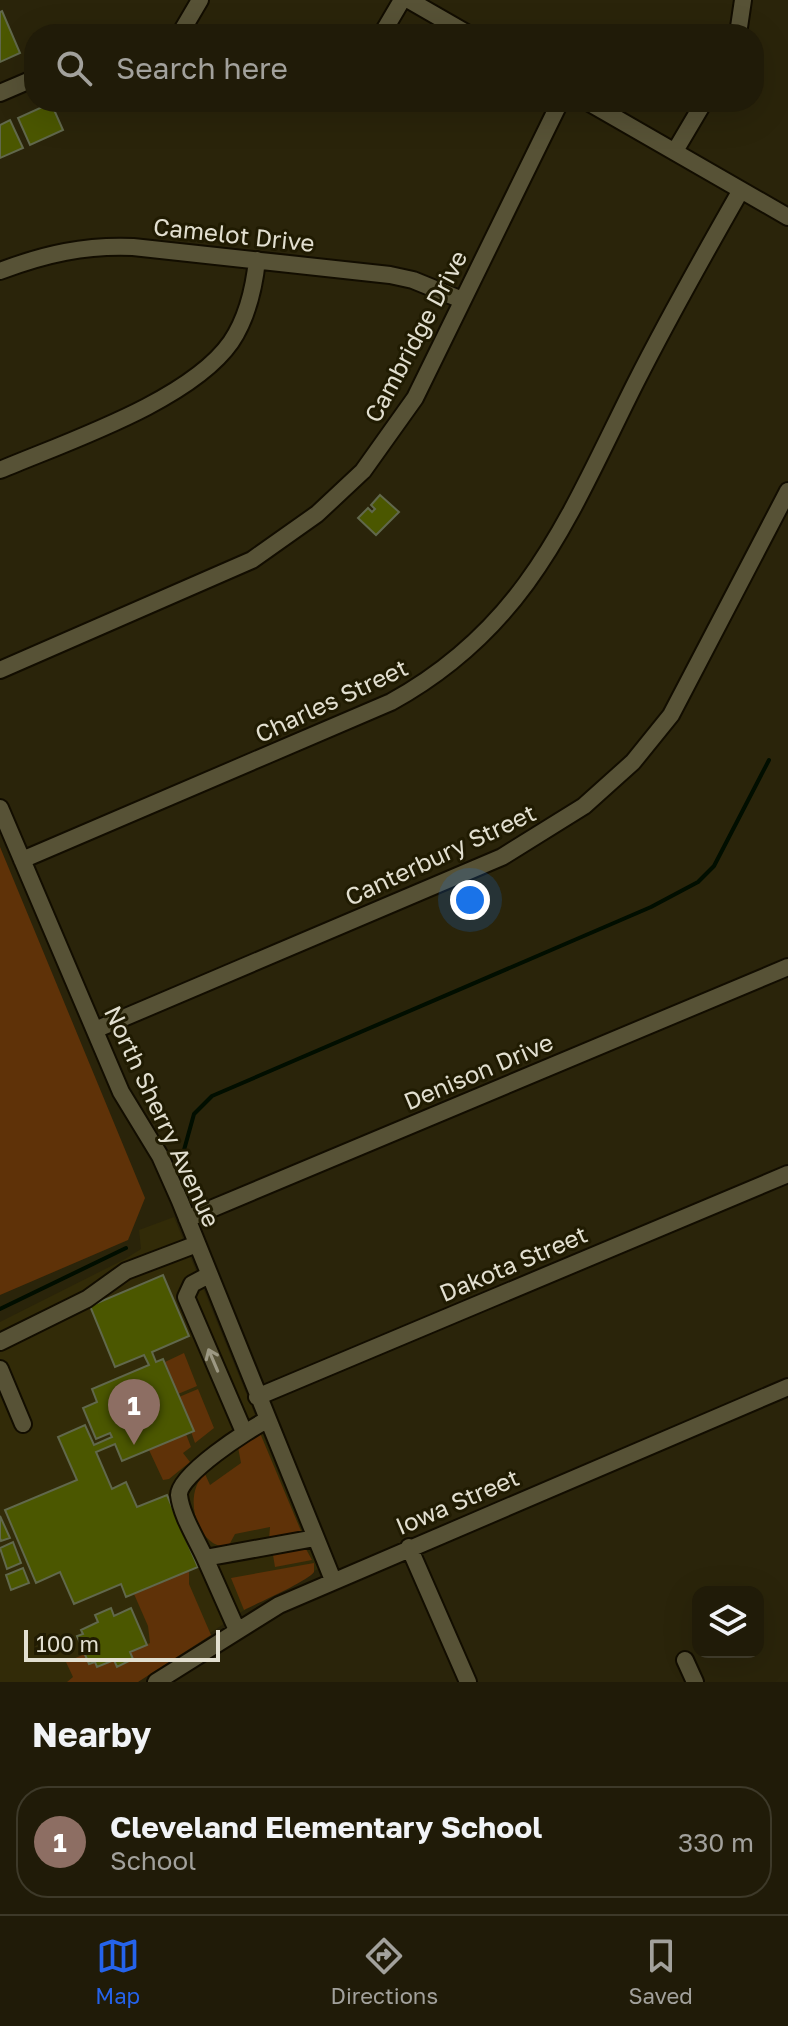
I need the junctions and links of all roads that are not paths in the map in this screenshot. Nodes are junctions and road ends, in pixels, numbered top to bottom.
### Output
1 (200, 0) edge
2 (402, 0) edge
3 (409, 0) edge
4 (743, 0) edge
5 (186, 24) edge
6 (388, 24) edge
7 (451, 24) edge
8 (739, 24) edge
9 (24, 83) edge
10 (0, 93) edge
11 (555, 112) edge
12 (606, 112) edge
13 (698, 112) edge
14 (675, 151) junction
15 (741, 190) junction
16 (788, 217) edge
17 (257, 260) junction
18 (0, 271) edge
19 (462, 300) junction
20 (0, 470) edge
21 (788, 491) edge
22 (0, 670) edge
23 (0, 808) edge
24 (22, 860) junction
25 (788, 967) edge
26 (95, 1030) junction
27 (788, 1174) edge
28 (187, 1219) junction
29 (197, 1244) junction
30 (209, 1275) junction
31 (0, 1342) edge
32 (0, 1369) edge
33 (788, 1387) edge
34 (257, 1397) junction
35 (267, 1420) junction
36 (23, 1424) dead end
37 (244, 1432) junction
38 (315, 1538) junction
39 (409, 1547) junction
40 (205, 1558) junction
41 (333, 1580) junction
42 (237, 1630) junction
43 (685, 1660) dead end
44 (156, 1682) edge
45 (468, 1682) edge
46 (695, 1682) edge

1 - 5 street
2 - 6 street
3 - 7 street
4 - 8 street
9 - 10 street
11 - 19 street, Cambridge Drive
12 - 14 street
13 - 14 street
14 - 15 street
15 - 16 street
15 - 24 street, Charles Street
17 - 18 street, Camelot Drive
17 - 19 street, Camelot Drive
17 - 20 street
19 - 22 street, Cambridge Drive
21 - 26 street, Canterbury Street
23 - 24 street, North Sherry Avenue
24 - 26 street, North Sherry Avenue
25 - 28 street, Denison Drive
26 - 28 street, North Sherry Avenue
27 - 34 street, Dakota Street
28 - 29 street, North Sherry Avenue
29 - 30 street, North Sherry Avenue
29 - 31 street
30 - 34 street, North Sherry Avenue
37 -> 30 street
32 - 36 street
33 - 39 street, Iowa Street
34 - 35 street, North Sherry Avenue
35 - 37 street
35 - 38 street, North Sherry Avenue
37 - 40 street
38 - 40 street
38 - 41 street, North Sherry Avenue
39 - 41 street, Iowa Street
39 - 45 street
40 - 42 street
41 - 42 street, Iowa Street
42 - 44 street, Iowa Street
43 - 46 street

